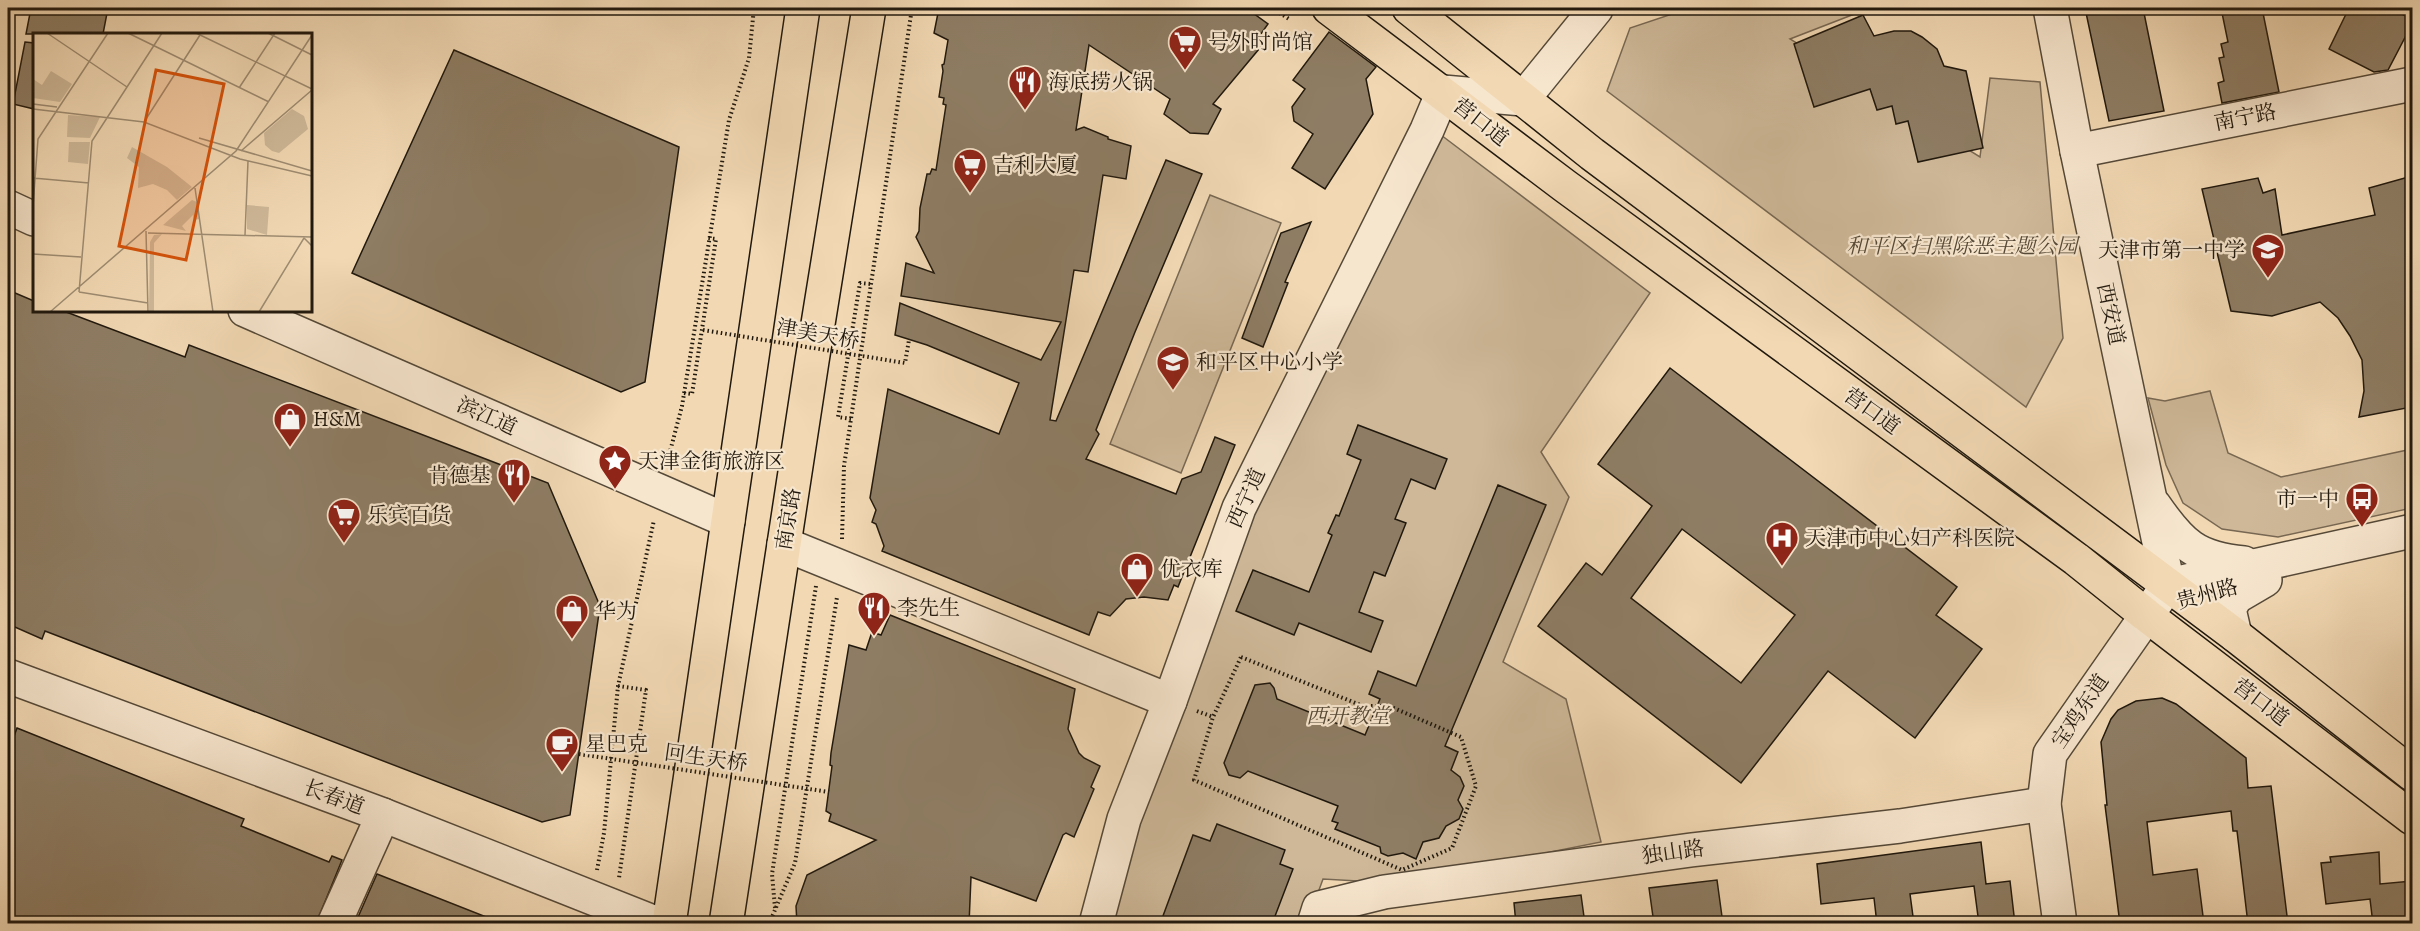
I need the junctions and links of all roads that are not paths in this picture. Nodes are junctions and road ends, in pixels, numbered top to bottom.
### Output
1 (803, 8) edge
2 (869, 8) edge
3 (1329, 8) edge
4 (1409, 8) edge
5 (1598, 8) edge
6 (2050, 8) edge
7 (2412, 84) edge
8 (1443, 92) junction
9 (1523, 99) junction
10 (2077, 151) junction
11 (8, 207) edge
12 (33, 219) edge
13 (250, 312) edge
14 (2148, 496) junction
15 (728, 521) junction
16 (2412, 531) edge
17 (784, 544) junction
18 (2412, 551) edge
19 (2263, 572) junction
20 (2175, 591) junction
21 (2146, 615) junction
22 (2235, 634) junction
23 (8, 676) edge
24 (1170, 701) junction
25 (2412, 774) edge
26 (2044, 804) junction
27 (383, 815) junction
28 (2412, 818) edge
29 (334, 924) edge
30 (658, 924) edge
31 (669, 924) edge
32 (726, 924) edge
33 (1096, 924) edge
34 (1314, 924) edge
35 (2060, 924) edge

1 - 15 main road
2 - 17 main road, 南京路
3 - 8 main road, 营口道
4 - 9 main road, 营口道
5 - 9 street
6 - 10 street, 西安道
7 - 10 street, 南宁路
8 - 9 street
8 - 21 main road, 营口道
8 - 24 street, 西宁道
9 - 20 main road, 营口道
10 - 14 street, 西安道
11 - 12 street
13 - 15 street, 滨江道
14 - 19 street
14 - 20 street, 西安道
15 - 31 main road
16 - 19 street, 贵州路
17 - 24 street
17 - 32 main road, 南京路
18 - 19 street, 贵州路
19 - 20 street, 贵州路
19 - 22 street
20 - 21 street, 贵州路
20 - 22 main road, 营口道
21 - 26 street, 宝鸡东道
21 - 28 main road, 营口道
22 - 25 main road, 营口道
23 - 27 street, 长春道
24 - 33 street, 西宁道
26 - 34 street, 独山路
26 - 35 street, 宝鸡东道
27 - 29 street
27 - 30 street, 长春道

